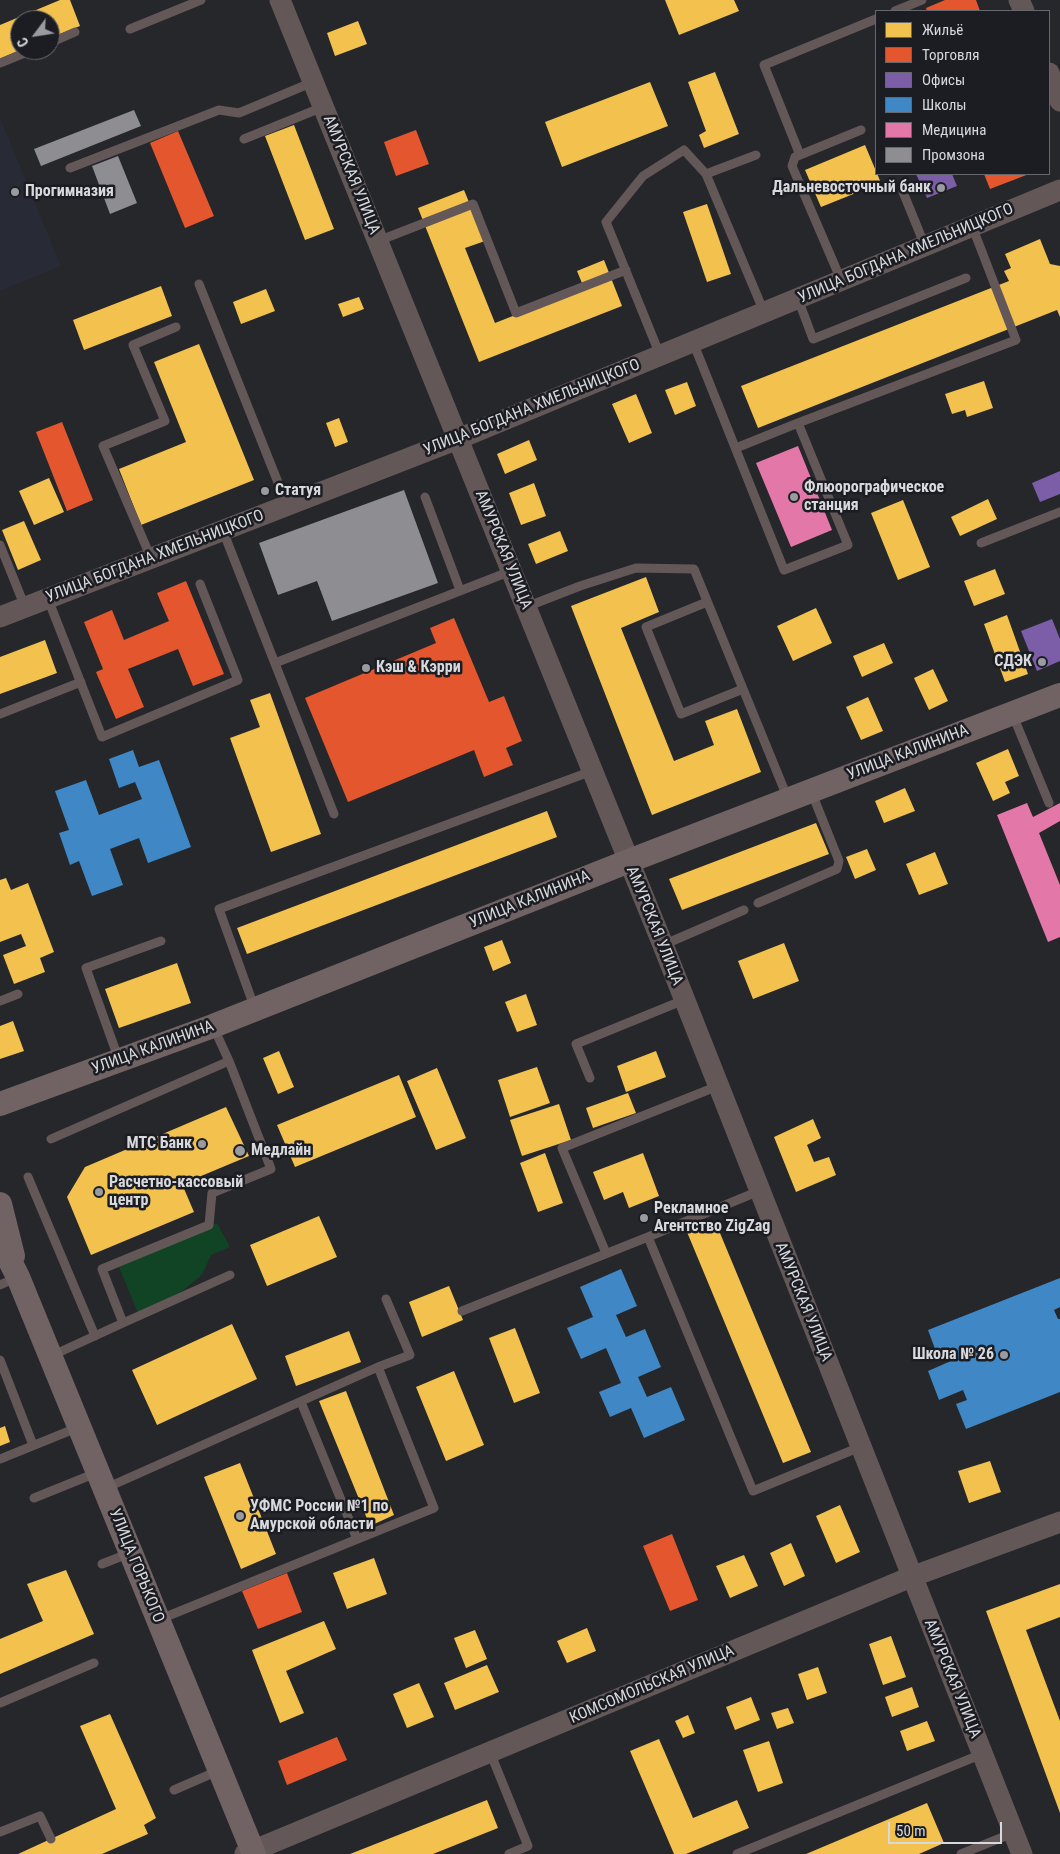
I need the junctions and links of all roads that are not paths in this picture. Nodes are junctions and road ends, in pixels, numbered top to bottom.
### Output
1 (200, 0) edge
2 (280, 0) edge
3 (922, 0) edge
4 (907, 6) edge
5 (875, 19) edge
6 (130, 29) dead end
7 (75, 32) dead end
8 (60, 39) edge
9 (1050, 75) edge
10 (313, 82) junction
11 (1060, 100) edge
12 (323, 107) junction
13 (861, 130) dead end
14 (244, 139) dead end
15 (756, 155) dead end
16 (800, 155) junction
17 (70, 168) dead end
18 (706, 174) junction
19 (1060, 190) edge
20 (903, 192) dead end
21 (972, 226) junction
22 (378, 241) junction
23 (925, 246) junction
24 (626, 270) junction
25 (966, 278) dead end
26 (841, 281) junction
27 (199, 284) dead end
28 (798, 299) junction
29 (765, 312) junction
30 (176, 327) dead end
31 (693, 342) junction
32 (660, 356) junction
33 (798, 423) junction
34 (458, 439) junction
35 (736, 448) dead end
36 (425, 497) dead end
37 (287, 506) junction
38 (1060, 512) edge
39 (223, 530) junction
40 (981, 543) dead end
41 (0, 545) edge
42 (151, 558) junction
43 (511, 571) junction
44 (200, 584) dead end
45 (460, 590) junction
46 (48, 599) junction
47 (707, 602) junction
48 (25, 607) junction
49 (526, 607) junction
50 (0, 617) edge
51 (275, 663) junction
52 (80, 682) junction
53 (743, 690) junction
54 (1060, 695) edge
55 (1012, 713) junction
56 (0, 714) edge
57 (592, 771) junction
58 (811, 791) junction
59 (788, 800) junction
60 (1049, 803) dead end
61 (334, 814) dead end
62 (629, 861) junction
63 (758, 903) dead end
64 (744, 910) dead end
65 (161, 941) dead end
66 (663, 945) junction
67 (18, 994) dead end
68 (684, 1000) junction
69 (0, 1001) edge
70 (256, 1009) junction
71 (213, 1026) junction
72 (119, 1061) junction
73 (229, 1062) junction
74 (590, 1078) dead end
75 (718, 1086) junction
76 (0, 1104) edge
77 (51, 1139) dead end
78 (28, 1177) dead end
79 (759, 1191) junction
80 (0, 1204) edge
81 (648, 1236) junction
82 (0, 1240) edge
83 (606, 1253) junction
84 (230, 1275) dead end
85 (9, 1281) edge
86 (386, 1299) dead end
87 (462, 1311) dead end
88 (123, 1323) junction
89 (95, 1336) junction
90 (50, 1356) junction
91 (0, 1360) edge
92 (378, 1367) junction
93 (301, 1402) junction
94 (79, 1427) junction
95 (33, 1445) junction
96 (860, 1446) junction
97 (0, 1459) edge
98 (101, 1480) junction
99 (34, 1498) dead end
100 (1060, 1522) edge
101 (357, 1539) junction
102 (131, 1553) junction
103 (102, 1564) dead end
104 (911, 1577) junction
105 (158, 1620) junction
106 (94, 1663) dead end
107 (0, 1703) edge
108 (490, 1752) junction
109 (982, 1754) junction
110 (220, 1770) junction
111 (174, 1790) dead end
112 (0, 1832) edge
113 (1013, 1832) junction
114 (51, 1839) dead end
115 (251, 1853) edge
116 (509, 1854) edge
117 (737, 1854) edge
118 (961, 1854) edge
119 (1022, 1854) edge

1 - 6 lane
2 - 10 street, АМУРСКАЯ УЛИЦА
3 - 4 lane
5 - 16 lane
7 - 8 lane
9 - 11 street
10 - 12 street, АМУРСКАЯ УЛИЦА
10 - 17 lane
12 - 14 lane
12 - 22 street, АМУРСКАЯ УЛИЦА
13 - 16 lane
15 - 18 lane
16 - 26 lane
18 - 24 lane
18 - 29 lane
19 - 21 street, УЛИЦА БОГДАНА ХМЕЛЬНИЦКОГО
20 - 23 lane
21 - 23 street, УЛИЦА БОГДАНА ХМЕЛЬНИЦКОГО
21 - 33 lane
22 - 24 lane
22 - 34 street, АМУРСКАЯ УЛИЦА
23 - 26 street, УЛИЦА БОГДАНА ХМЕЛЬНИЦКОГО
24 - 32 lane
25 - 28 lane
26 - 28 street, УЛИЦА БОГДАНА ХМЕЛЬНИЦКОГО
27 - 37 lane
28 - 29 street, УЛИЦА БОГДАНА ХМЕЛЬНИЦКОГО
29 - 31 street, УЛИЦА БОГДАНА ХМЕЛЬНИЦКОГО
30 - 42 lane
31 - 32 street, УЛИЦА БОГДАНА ХМЕЛЬНИЦКОГО
31 - 33 lane
32 - 34 street, УЛИЦА БОГДАНА ХМЕЛЬНИЦКОГО
33 - 35 lane
34 - 37 street, УЛИЦА БОГДАНА ХМЕЛЬНИЦКОГО
34 - 43 street, АМУРСКАЯ УЛИЦА
36 - 45 lane
37 - 39 street, УЛИЦА БОГДАНА ХМЕЛЬНИЦКОГО
38 - 40 lane
39 - 42 street, УЛИЦА БОГДАНА ХМЕЛЬНИЦКОГО
39 - 51 lane
41 - 48 lane
42 - 46 street, УЛИЦА БОГДАНА ХМЕЛЬНИЦКОГО
43 - 45 lane
43 - 49 street, АМУРСКАЯ УЛИЦА
44 - 52 lane
45 - 51 lane
46 - 48 street, УЛИЦА БОГДАНА ХМЕЛЬНИЦКОГО
46 - 52 lane
47 - 49 lane
47 - 53 lane
47 - 53 lane
48 - 50 street, УЛИЦА БОГДАНА ХМЕЛЬНИЦКОГО
49 - 57 street, АМУРСКАЯ УЛИЦА
51 - 61 lane
52 - 56 lane
53 - 59 lane
54 - 55 main road, УЛИЦА КАЛИНИНА
55 - 58 main road, УЛИЦА КАЛИНИНА
55 - 60 lane
57 - 62 street, АМУРСКАЯ УЛИЦА
57 - 70 lane
58 - 59 main road, УЛИЦА КАЛИНИНА
58 - 63 lane
59 - 62 main road, УЛИЦА КАЛИНИНА
62 - 66 street, АМУРСКАЯ УЛИЦА
62 - 70 main road, УЛИЦА КАЛИНИНА
64 - 66 lane
65 - 72 lane
66 - 68 street, АМУРСКАЯ УЛИЦА
67 - 69 lane
68 - 74 lane
68 - 75 street, АМУРСКАЯ УЛИЦА
70 - 71 main road, УЛИЦА КАЛИНИНА
71 - 72 main road, УЛИЦА КАЛИНИНА
71 - 73 lane
72 - 76 main road, УЛИЦА КАЛИНИНА
73 - 77 lane
73 - 88 lane
75 - 79 street, АМУРСКАЯ УЛИЦА
75 - 83 lane
78 - 89 lane
79 - 81 lane
79 - 96 street, АМУРСКАЯ УЛИЦА
80 - 85 main road, УЛИЦА ГОРЬКОГО
81 - 83 lane
81 - 96 lane
82 - 85 main road, УЛИЦА ГОРЬКОГО
83 - 87 lane
84 - 88 lane
85 - 90 main road, УЛИЦА ГОРЬКОГО
86 - 92 lane
88 - 89 lane
89 - 90 lane
90 - 94 main road, УЛИЦА ГОРЬКОГО
91 - 95 lane
92 - 93 lane
92 - 101 lane
93 - 98 lane
93 - 101 lane
94 - 95 lane
94 - 98 main road, УЛИЦА ГОРЬКОГО
95 - 97 lane
96 - 104 street, АМУРСКАЯ УЛИЦА
98 - 99 lane
98 - 102 main road, УЛИЦА ГОРЬКОГО
100 - 104 street, КОМСОМОЛЬСКАЯ УЛИЦА
101 - 105 lane
102 - 103 lane
102 - 105 main road, УЛИЦА ГОРЬКОГО
104 - 108 street, КОМСОМОЛЬСКАЯ УЛИЦА
104 - 109 street, АМУРСКАЯ УЛИЦА
105 - 110 main road, УЛИЦА ГОРЬКОГО
106 - 107 lane
108 - 115 street, КОМСОМОЛЬСКАЯ УЛИЦА
108 - 116 lane
109 - 113 street, АМУРСКАЯ УЛИЦА
109 - 117 lane
110 - 111 lane
110 - 115 main road, УЛИЦА ГОРЬКОГО
112 - 114 lane
113 - 118 lane
113 - 119 street, АМУРСКАЯ УЛИЦА

